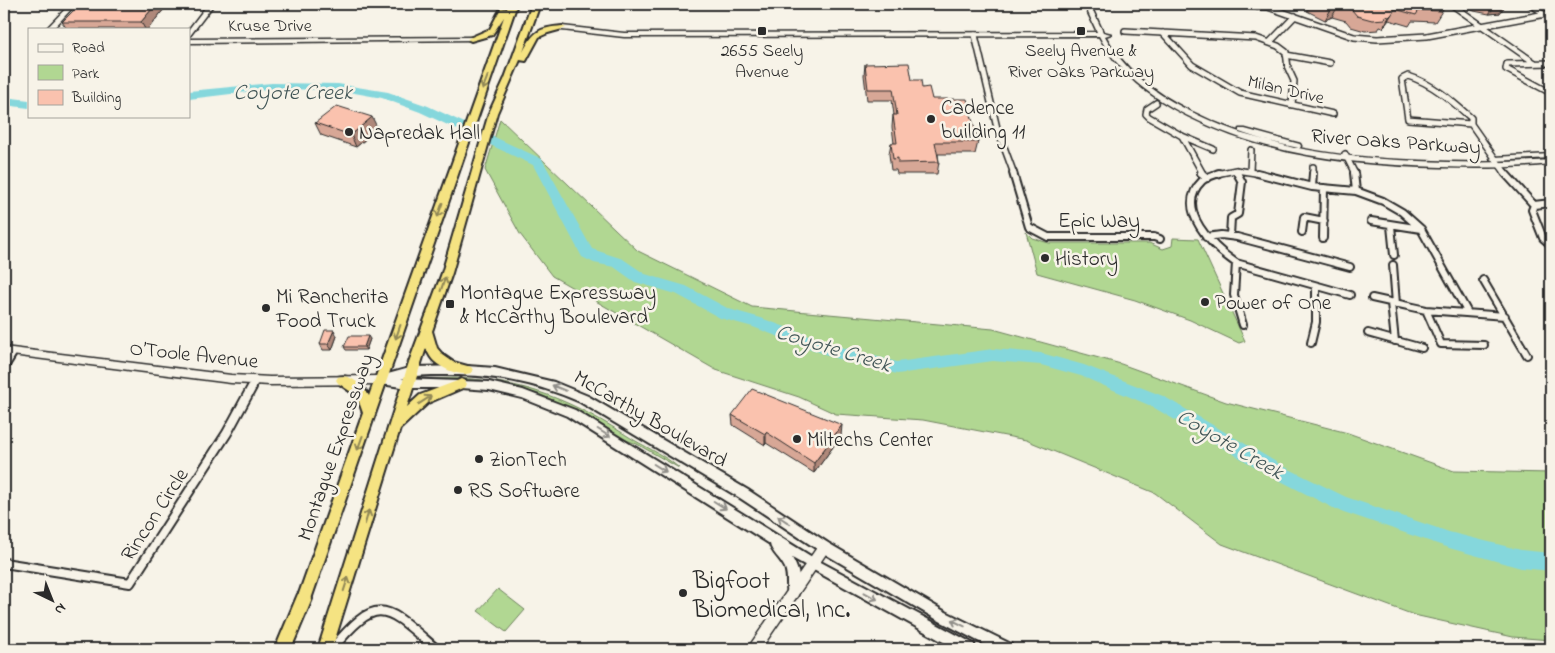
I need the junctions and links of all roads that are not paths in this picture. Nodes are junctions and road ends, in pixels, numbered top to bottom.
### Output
1 (73, 4) edge
2 (211, 4) edge
3 (509, 4) edge
4 (513, 4) edge
5 (1088, 4) edge
6 (1094, 4) edge
7 (1204, 4) edge
8 (1451, 4) edge
9 (1528, 4) edge
10 (1535, 4) edge
11 (535, 6) edge
12 (1550, 13) edge
13 (1295, 16) junction
14 (1482, 25) junction
15 (51, 28) edge
16 (562, 28) junction
17 (1125, 31) dead end
18 (190, 32) edge
19 (1163, 33) junction
20 (1104, 34) junction
21 (974, 35) junction
22 (471, 39) junction
23 (190, 41) edge
24 (1270, 42) junction
25 (1286, 54) junction
26 (496, 57) junction
27 (1330, 63) dead end
28 (1535, 63) junction
29 (1551, 63) edge
30 (509, 78) junction
31 (1551, 93) edge
32 (1156, 103) dead end
33 (1292, 105) junction
34 (1333, 114) dead end
35 (1470, 124) junction
36 (1182, 136) junction
37 (1213, 149) dead end
38 (1251, 150) dead end
39 (1551, 156) edge
40 (1347, 157) junction
41 (1497, 162) junction
42 (1551, 162) edge
43 (1313, 167) dead end
44 (475, 170) joint
45 (1236, 170) junction
46 (1250, 171) junction
47 (1208, 178) junction
48 (1312, 187) junction
49 (1324, 188) junction
50 (1356, 192) junction
51 (1551, 204) edge
52 (1534, 205) junction
53 (1324, 221) junction
54 (1372, 221) dead end
55 (1392, 226) junction
56 (1421, 229) junction
57 (1302, 232) dead end
58 (1230, 236) junction
59 (1206, 237) junction
60 (1323, 238) dead end
61 (1160, 239) dead end
62 (1551, 245) edge
63 (1394, 255) dead end
64 (1236, 263) junction
65 (1394, 265) dead end
66 (1350, 267) dead end
67 (1483, 280) dead end
68 (1316, 286) junction
69 (1350, 295) dead end
70 (1372, 298) dead end
71 (1394, 303) junction
72 (1426, 310) junction
73 (1468, 313) junction
74 (1505, 316) junction
75 (1243, 325) dead end
76 (426, 329) junction
77 (1368, 333) dead end
78 (1395, 341) junction
79 (1310, 343) dead end
80 (1484, 345) dead end
81 (1422, 348) dead end
82 (4, 350) edge
83 (14, 352) junction
84 (1528, 355) dead end
85 (4, 368) edge
86 (467, 370) junction
87 (412, 371) junction
88 (256, 380) junction
89 (342, 380) junction
90 (381, 380) junction
91 (408, 384) junction
92 (461, 384) junction
93 (370, 416) junction
94 (395, 426) junction
95 (766, 535) junction
96 (824, 547) junction
97 (4, 563) edge
98 (813, 564) junction
99 (793, 593) junction
100 (304, 599) junction
101 (283, 649) edge
102 (288, 649) edge
103 (325, 649) edge
104 (332, 649) edge
105 (436, 649) edge
106 (754, 649) edge
107 (969, 649) edge
108 (1006, 649) edge

1 - 15 street
2 - 18 street
3 - 22 highway
4 - 26 highway, Montague Expressway
5 - 20 street, River Oaks Parkway
6 - 20 street, River Oaks Parkway
7 - 13 street
8 - 14 street
9 - 12 street
10 - 12 street
11 - 16 highway
11 - 30 highway
12 - 14 street
13 - 14 street
13 - 24 street
14 - 28 street
16 - 21 street
16 - 30 highway
17 - 19 street
19 - 24 street
19 - 33 street, Milan Drive
20 - 21 street
20 - 40 street, River Oaks Parkway
21 - 61 street, Epic Way
22 - 23 street, Kruse Drive
22 - 26 highway
24 - 25 street
25 - 27 street
25 - 33 street
26 -> 90 highway, Montague Expressway
28 - 29 street
28 - 31 street
30 - 44 highway
32 - 36 street
33 - 34 street, Milan Drive
35 - 35 street
35 - 41 street
36 - 37 street
36 - 47 street
38 - 46 street
39 - 41 street, River Oaks Parkway
40 - 41 street, River Oaks Parkway
40 - 50 street
41 - 42 street, River Oaks Parkway
41 - 52 street
43 - 48 street
76 -> 44 highway
45 - 46 street
45 - 47 street
45 - 58 street
46 - 48 street
47 - 59 street
48 - 49 street
49 - 50 street
49 - 53 street
50 - 56 street
51 - 52 street
52 - 62 street
53 - 57 street
53 - 60 street
54 - 55 street
55 - 56 street
55 - 63 street
56 - 73 street
58 - 59 street
58 - 66 street
59 - 64 street
64 - 68 street
64 - 75 street
65 - 71 street
67 - 74 street
68 - 69 street
68 - 79 street
70 - 71 street
71 - 72 street
71 - 78 street
72 - 73 street
72 - 80 street
73 - 74 street
74 - 84 street
76 - 86 highway
76 - 87 highway
77 - 78 street
78 - 81 street
82 - 83 street, O’Toole Avenue
83 - 85 street
83 - 88 street, O’Toole Avenue
86 - 87 main road, McCarthy Boulevard
96 -> 86 main road, McCarthy Boulevard
87 - 90 main road, McCarthy Boulevard
87 - 91 highway
88 - 89 street, O’Toole Avenue
88 - 97 street, Rincon Circle
89 - 90 street, O’Toole Avenue
89 - 93 highway
90 - 91 main road, McCarthy Boulevard
90 - 93 highway, Montague Expressway
91 - 92 main road, McCarthy Boulevard
91 - 94 highway
94 -> 92 highway
92 -> 95 main road, McCarthy Boulevard
93 -> 100 highway, Montague Expressway
103 -> 94 highway
95 - 98 main road, McCarthy Boulevard
95 - 99 main road
96 - 98 street
108 -> 96 main road, McCarthy Boulevard
98 - 99 street
98 -> 107 main road, McCarthy Boulevard
99 - 106 street
100 - 101 highway
100 - 102 highway, Montague Expressway
104 - 105 street

